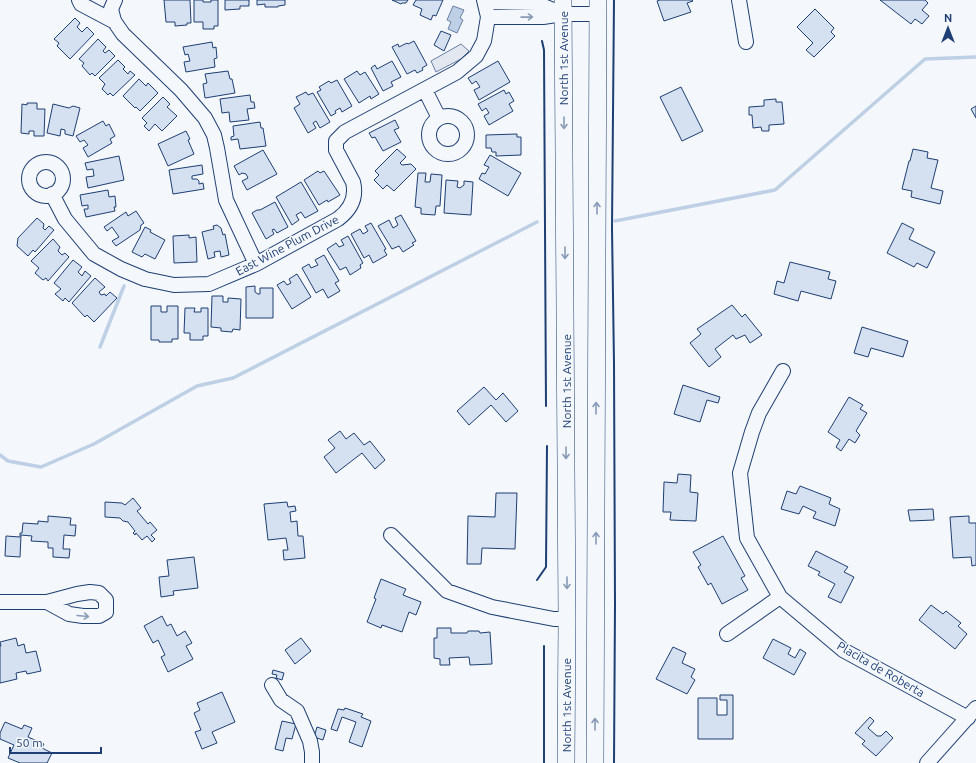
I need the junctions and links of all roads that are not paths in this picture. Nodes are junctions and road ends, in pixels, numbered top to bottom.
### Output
1 (79, 0) edge
2 (115, 0) edge
3 (739, 0) edge
4 (484, 1) edge
5 (563, 7) edge
6 (598, 7) edge
7 (488, 16) junction
8 (115, 22) junction
9 (746, 42) dead end
10 (425, 90) junction
11 (439, 118) dead end
12 (52, 194) dead end
13 (256, 264) junction
14 (783, 371) dead end
15 (391, 535) dead end
16 (780, 597) junction
17 (0, 602) edge
18 (47, 602) dead end
19 (567, 619) junction
20 (727, 634) dead end
21 (272, 685) dead end
22 (972, 713) edge
23 (312, 763) edge
24 (566, 763) edge
25 (595, 763) edge
26 (927, 763) edge

1 - 8 street
2 - 8 street
3 - 9 street
4 - 5 street
4 - 7 street
5 - 6 street
7 -> 5 street
5 -> 19 main road, North 1st Avenue
25 -> 6 main road
7 - 10 street, East Wine Plum Drive
8 - 13 street
10 - 11 street
10 - 13 street, East Wine Plum Drive
12 - 13 street, East Wine Plum Drive
14 - 16 street, Placita de Roberta
15 - 19 street
16 - 20 street
16 - 22 street, Placita de Roberta
17 - 18 street
19 - 24 main road, North 1st Avenue
21 - 23 street
22 - 26 street

